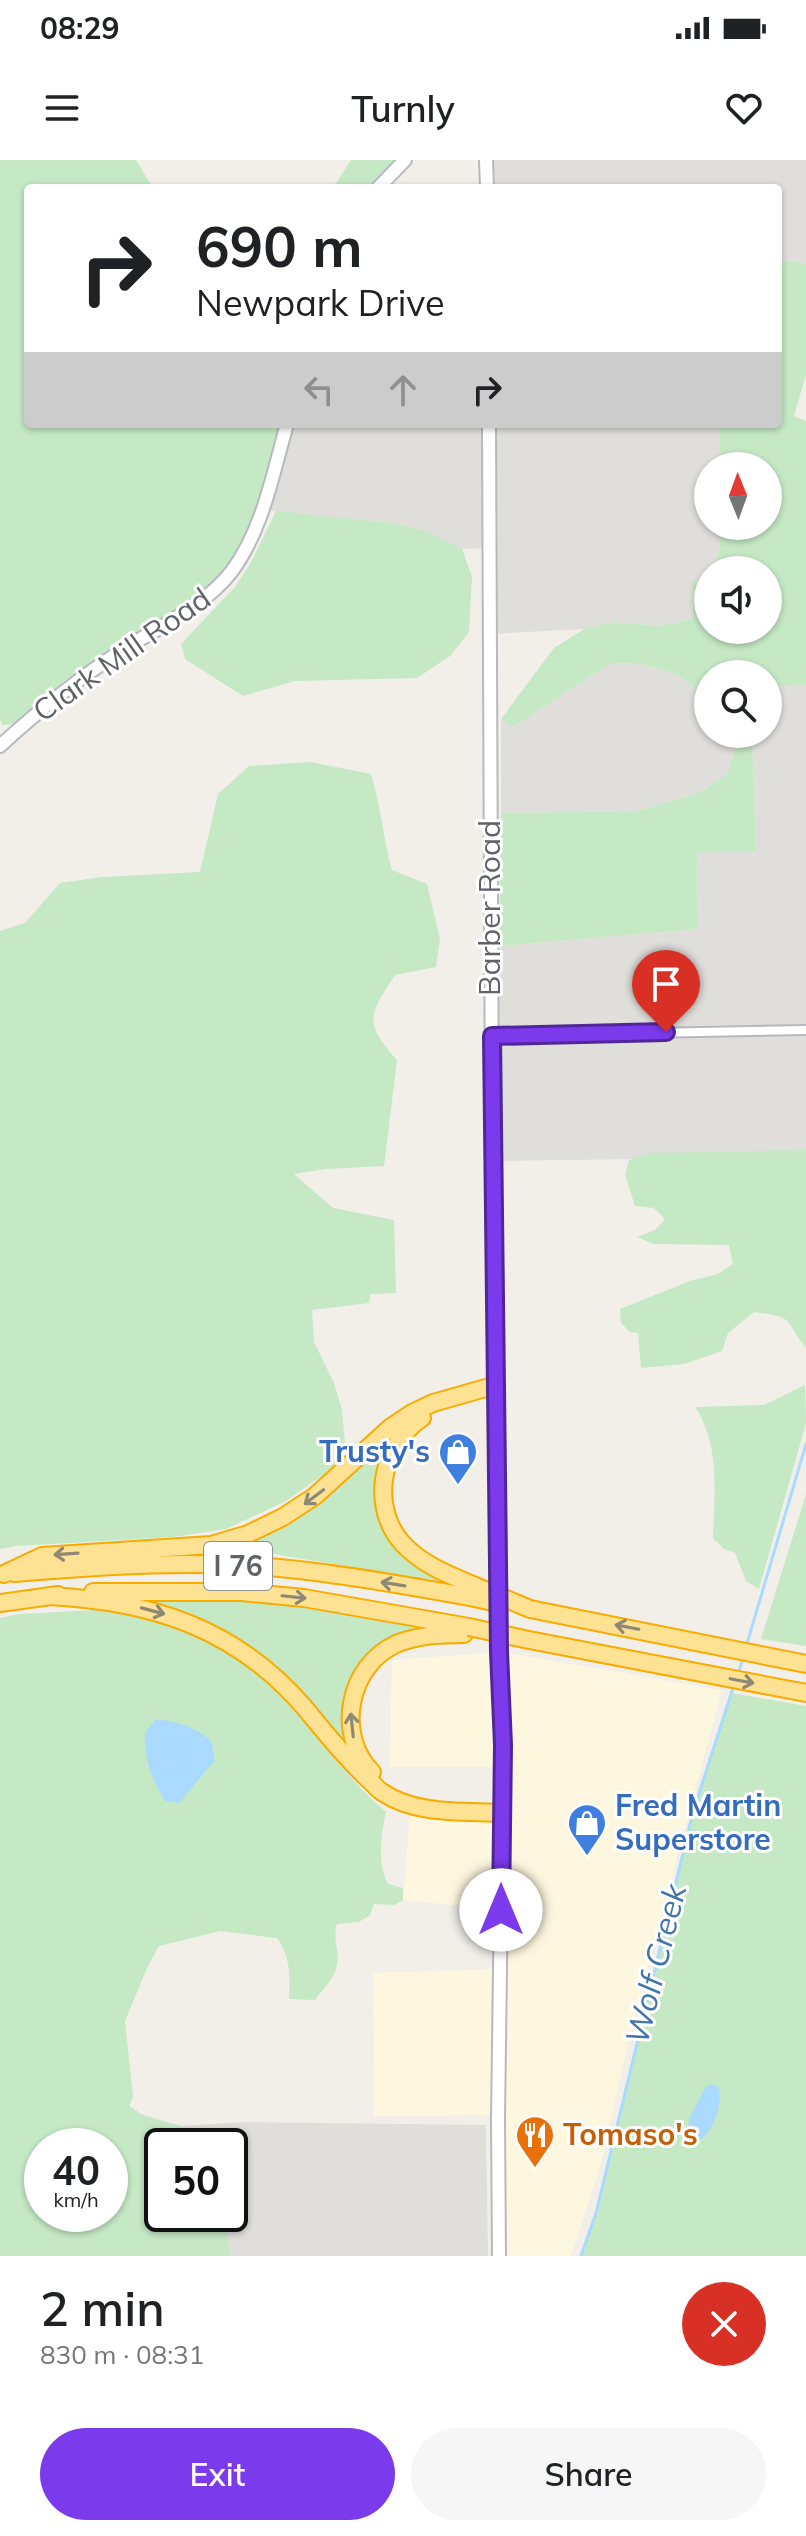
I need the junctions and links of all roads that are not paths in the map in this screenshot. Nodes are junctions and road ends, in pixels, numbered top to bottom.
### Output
1 (405, 160) edge
2 (486, 160) edge
3 (382, 184) edge
4 (487, 184) edge
5 (286, 428) edge
6 (489, 428) edge
7 (0, 746) edge
8 (806, 1030) edge
9 (492, 1036) junction
10 (496, 1390) junction
11 (2, 1574) edge
12 (471, 1591) junction
13 (48, 1596) junction
14 (0, 1603) edge
15 (469, 1630) junction
16 (802, 1663) edge
17 (798, 1692) edge
18 (501, 1808) junction
19 (499, 2256) edge

1 - 3 main road
2 - 4 main road
5 - 7 main road, Clark Mill Road
6 - 9 main road, Barber Road
8 - 9 street
9 - 10 main road, Barber Road
10 -> 11 highway
10 - 12 highway
10 - 18 main road, Barber Road
12 -> 11 highway, I 76
16 -> 12 highway, bridge
13 - 14 highway, I 76
13 -> 15 highway, I 76
13 -> 18 highway
15 -> 17 highway, bridge
18 -> 15 highway
18 - 19 main road, Barber Road

